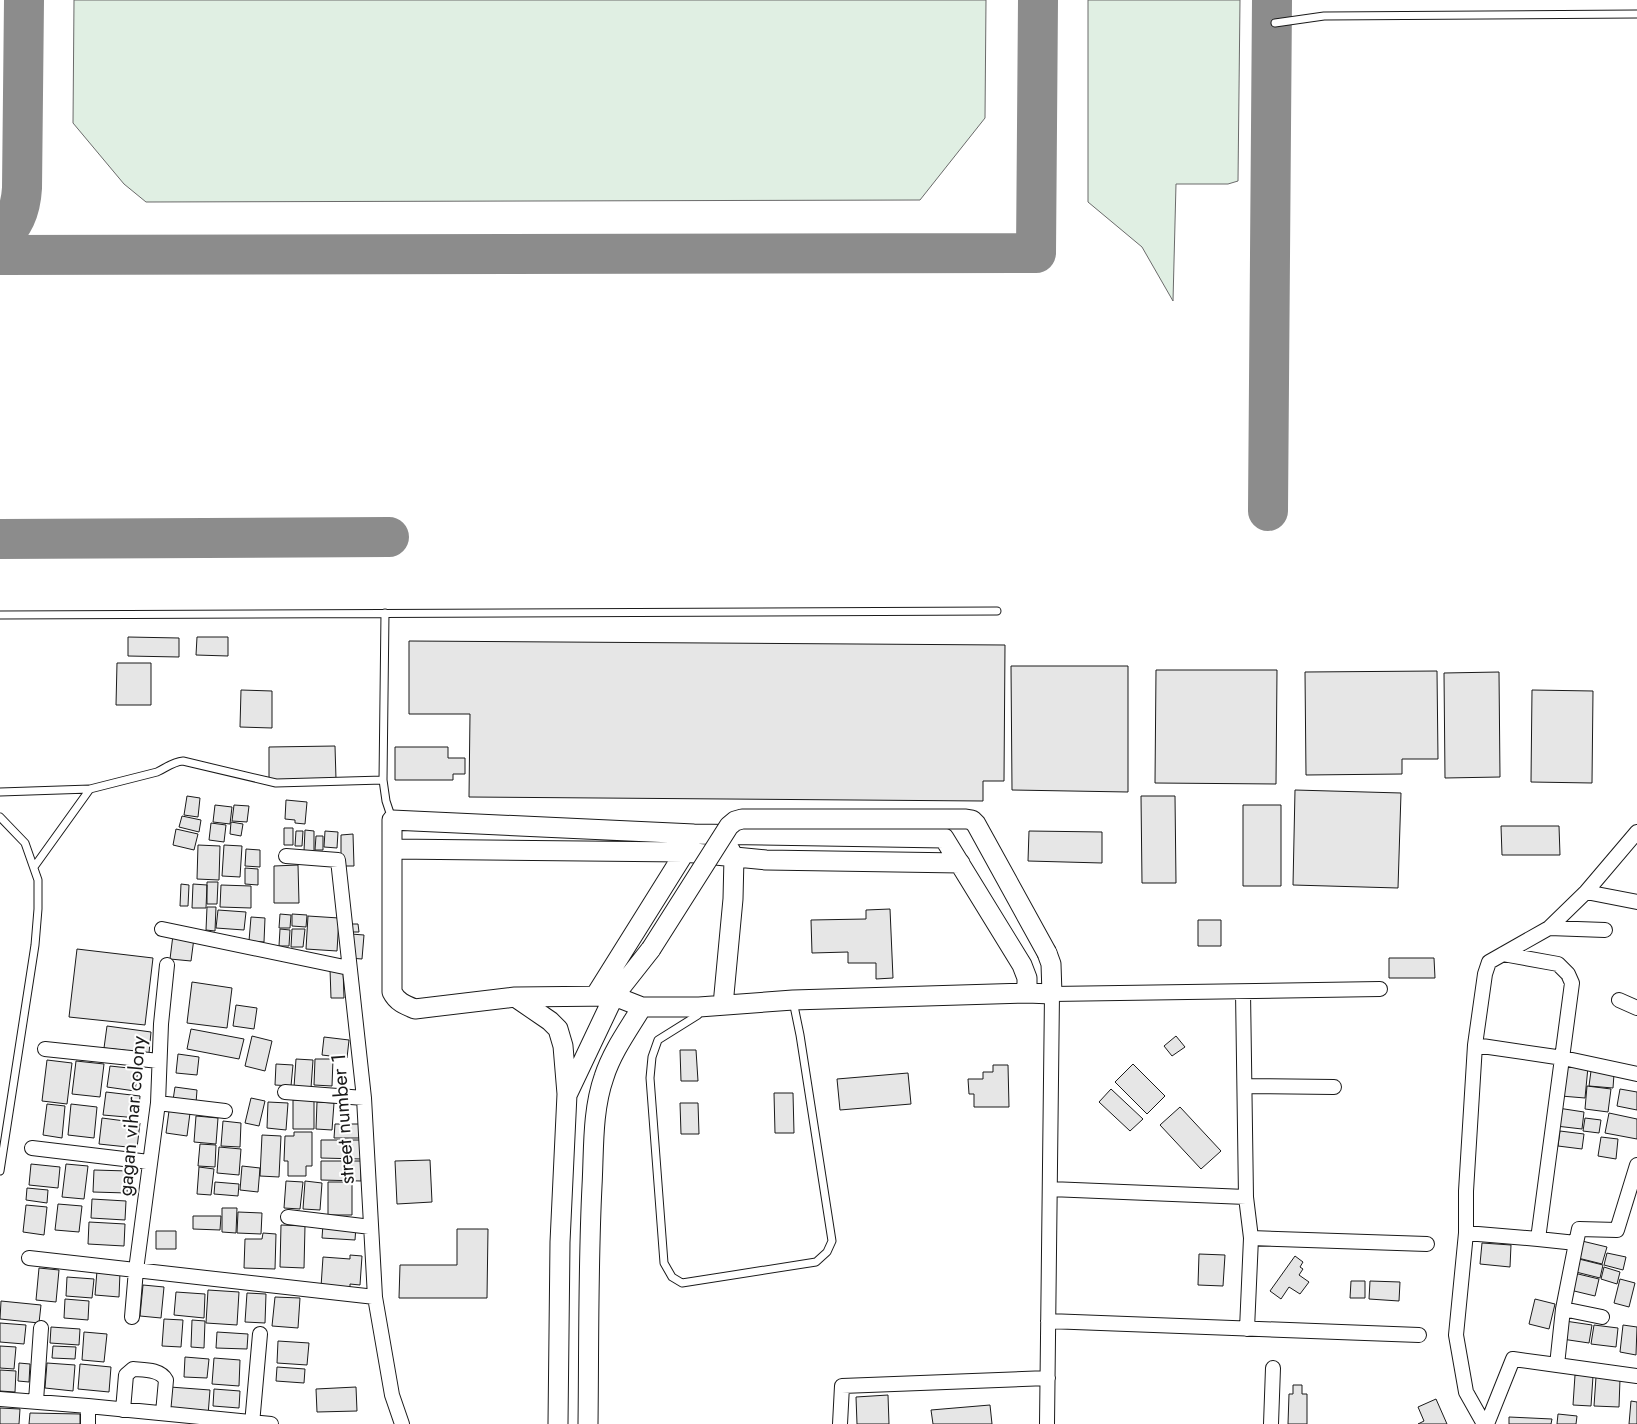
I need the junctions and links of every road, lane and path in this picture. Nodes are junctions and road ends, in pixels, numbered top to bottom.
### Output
1 (1637, 14) edge
2 (1275, 23) dead end
3 (997, 611) dead end
4 (385, 613) junction
5 (0, 615) edge
6 (383, 780) junction
7 (90, 790) junction
8 (0, 792) edge
9 (0, 817) edge
10 (392, 820) junction
11 (1637, 832) edge
12 (1632, 846) edge
13 (393, 849) junction
14 (684, 852) junction
15 (286, 856) dead end
16 (734, 857) junction
17 (960, 863) junction
18 (34, 867) junction
19 (1586, 892) junction
20 (1637, 902) edge
21 (1549, 928) junction
22 (162, 929) dead end
23 (1605, 930) dead end
24 (1503, 954) junction
25 (167, 965) dead end
26 (349, 968) junction
27 (1380, 989) dead end
28 (1243, 992) junction
29 (1027, 993) junction
30 (1052, 994) junction
31 (595, 996) junction
32 (614, 996) junction
33 (515, 997) junction
34 (793, 1000) junction
35 (1620, 1000) dead end
36 (723, 1005) junction
37 (642, 1007) junction
38 (699, 1007) junction
39 (1637, 1008) edge
40 (1475, 1045) junction
41 (45, 1049) dead end
42 (1563, 1058) junction
43 (159, 1061) junction
44 (1637, 1074) edge
45 (1245, 1086) junction
46 (1334, 1087) dead end
47 (285, 1092) dead end
48 (567, 1094) junction
49 (364, 1098) junction
50 (158, 1103) junction
51 (225, 1111) dead end
52 (566, 1123) junction
53 (595, 1125) junction
54 (32, 1148) dead end
55 (150, 1162) junction
56 (1637, 1165) edge
57 (0, 1171) edge
58 (1050, 1190) junction
59 (1246, 1197) junction
60 (288, 1217) dead end
61 (371, 1226) junction
62 (1466, 1233) junction
63 (1251, 1238) junction
64 (1538, 1239) junction
65 (560, 1242) junction
66 (590, 1242) junction
67 (1576, 1243) junction
68 (1427, 1244) dead end
69 (29, 1258) dead end
70 (136, 1270) junction
71 (375, 1297) junction
72 (1563, 1308) junction
73 (132, 1317) dead end
74 (1602, 1317) dead end
75 (1048, 1321) junction
76 (41, 1328) dead end
77 (1247, 1329) junction
78 (260, 1334) dead end
79 (1418, 1335) dead end
80 (1557, 1365) junction
81 (1272, 1368) dead end
82 (1637, 1376) edge
83 (1048, 1378) junction
84 (0, 1399) edge
85 (36, 1402) junction
86 (88, 1406) junction
87 (123, 1410) junction
88 (163, 1413) junction
89 (252, 1423) edge
90 (88, 1424) edge
91 (271, 1424) edge
92 (402, 1424) edge
93 (558, 1424) edge
94 (588, 1424) edge
95 (840, 1424) edge
96 (1047, 1424) edge
97 (1271, 1424) edge
98 (1486, 1424) edge

1 - 2 lane
3 - 4 lane
4 - 5 lane
4 - 6 lane
6 - 7 lane
6 - 10 lane
7 - 8 lane
7 - 18 lane
9 - 18 lane
10 - 13 street
10 - 17 street
11 - 12 street
12 - 19 street
13 - 14 street
13 - 33 street
14 - 16 street
14 - 31 street
15 - 26 street, street number 1
16 - 17 street
16 - 36 street
17 - 29 street
18 - 57 lane
19 - 20 street
19 - 21 street
21 - 23 street
21 - 24 street
22 - 26 street
24 - 40 street
24 - 42 street
25 - 43 street, gagan vihar colony
26 - 49 street, street number 1
27 - 28 street
28 - 30 street
28 - 45 street
29 - 30 street
29 - 34 street
30 - 32 street, bridge
30 - 58 street
31 - 32 street
31 - 33 street
32 - 37 street
32 - 48 street
33 - 48 street
34 - 36 street
34 - 38 lane
35 - 39 street
36 - 38 street
37 - 38 street
37 - 53 street
40 - 42 street
40 - 62 street
41 - 43 street
42 - 44 street
42 - 64 street
43 - 50 street, gagan vihar colony
45 - 46 street
45 - 59 street
47 - 49 street
48 - 52 street
49 - 61 street, street number 1
50 - 51 street
50 - 55 street, gagan vihar colony
52 - 53 street
52 - 65 street
53 - 66 street
54 - 55 street
55 - 70 street, gagan vihar colony
56 - 67 street
58 - 59 street
58 - 75 street
59 - 63 street
60 - 61 street
61 - 71 street, street number 1
62 - 64 street
62 - 98 street
63 - 68 street
63 - 77 street
64 - 67 street
65 - 66 street
65 - 93 street
66 - 94 street
67 - 72 street
69 - 70 street
70 - 71 street
70 - 73 street, gagan vihar colony
71 - 92 street, street number 1
72 - 74 street
72 - 80 street
75 - 77 street
75 - 83 street
76 - 85 street
77 - 79 street
78 - 89 street
80 - 82 street
80 - 98 street
81 - 97 street
83 - 95 street
83 - 96 street
84 - 85 street
85 - 86 street
86 - 87 street
86 - 90 street
87 - 88 street
87 - 88 street
88 - 89 street
89 - 91 street

